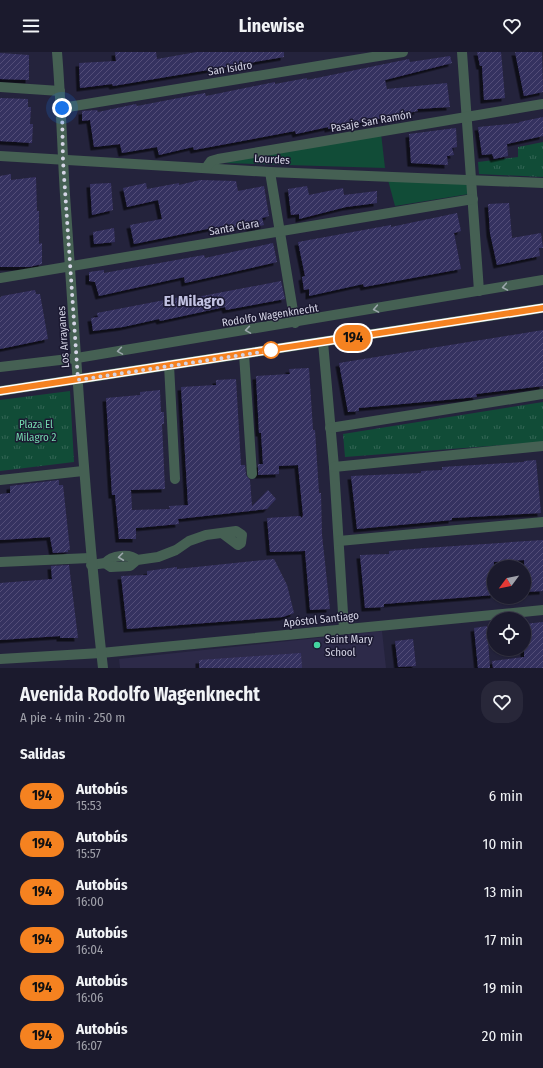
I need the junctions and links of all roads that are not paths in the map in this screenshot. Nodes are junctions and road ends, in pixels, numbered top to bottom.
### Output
1 (57, 52) edge
2 (403, 52) edge
3 (462, 52) edge
4 (0, 87) edge
5 (60, 91) junction
6 (543, 104) edge
7 (62, 108) junction
8 (467, 117) junction
9 (0, 156) edge
10 (63, 161) junction
11 (206, 168) junction
12 (270, 172) junction
13 (471, 179) junction
14 (543, 182) edge
15 (473, 199) junction
16 (281, 231) junction
17 (70, 268) junction
18 (0, 278) edge
19 (543, 280) edge
20 (479, 291) junction
21 (543, 308) edge
22 (295, 323) junction
23 (323, 342) junction
24 (244, 354) junction
25 (77, 358) junction
26 (169, 366) junction
27 (0, 368) edge
28 (78, 380) junction
29 (0, 391) edge
30 (543, 394) edge
31 (330, 428) junction
32 (543, 446) edge
33 (334, 467) junction
34 (83, 471) junction
35 (252, 474) dead end
36 (175, 479) dead end
37 (0, 480) edge
38 (543, 522) edge
39 (222, 533) dead end
40 (339, 541) junction
41 (91, 561) junction
42 (0, 562) edge
43 (543, 610) edge
44 (344, 629) junction
45 (101, 653) junction
46 (0, 659) edge
47 (103, 668) edge

1 - 5 street, Los Arrayanes
2 - 7 street, San Isidro
3 - 8 street
4 - 5 street
5 - 7 street, Los Arrayanes
6 - 8 street, Pasaje San Ramón
7 - 10 street, Los Arrayanes
8 - 11 street, Pasaje San Ramón
8 - 13 street
9 - 10 street, Lourdes
10 - 11 street, Lourdes
10 - 17 street, Los Arrayanes
11 - 12 street, Lourdes
12 - 13 street, Lourdes
12 - 16 street
13 - 14 street, Lourdes
13 - 15 street
15 - 16 street, Santa Clara
15 - 20 street
16 - 17 street, Santa Clara
16 - 22 street
17 - 18 street, Santa Clara
17 - 25 street, Los Arrayanes
19 -> 20 street, Rodolfo Wagenknecht
20 -> 22 street, Rodolfo Wagenknecht
21 - 23 street
22 -> 25 street, Rodolfo Wagenknecht
23 - 24 street
23 - 31 street
24 - 26 street
24 - 35 street
25 - 27 street, Rodolfo Wagenknecht
25 - 28 street, Los Arrayanes
26 - 28 street
26 - 36 street
28 - 29 street
28 - 34 street, Los Arrayanes
30 - 31 street
31 - 33 street
32 - 33 street
33 - 40 street
34 - 37 street
34 - 41 street, Los Arrayanes
38 - 40 street
39 - 41 street
40 - 44 street
41 - 42 street
41 - 45 street, Los Arrayanes
43 - 44 street, Apóstol Santiago
44 - 45 street, Apóstol Santiago
45 - 46 street, Apóstol Santiago
45 - 47 street, Los Arrayanes

